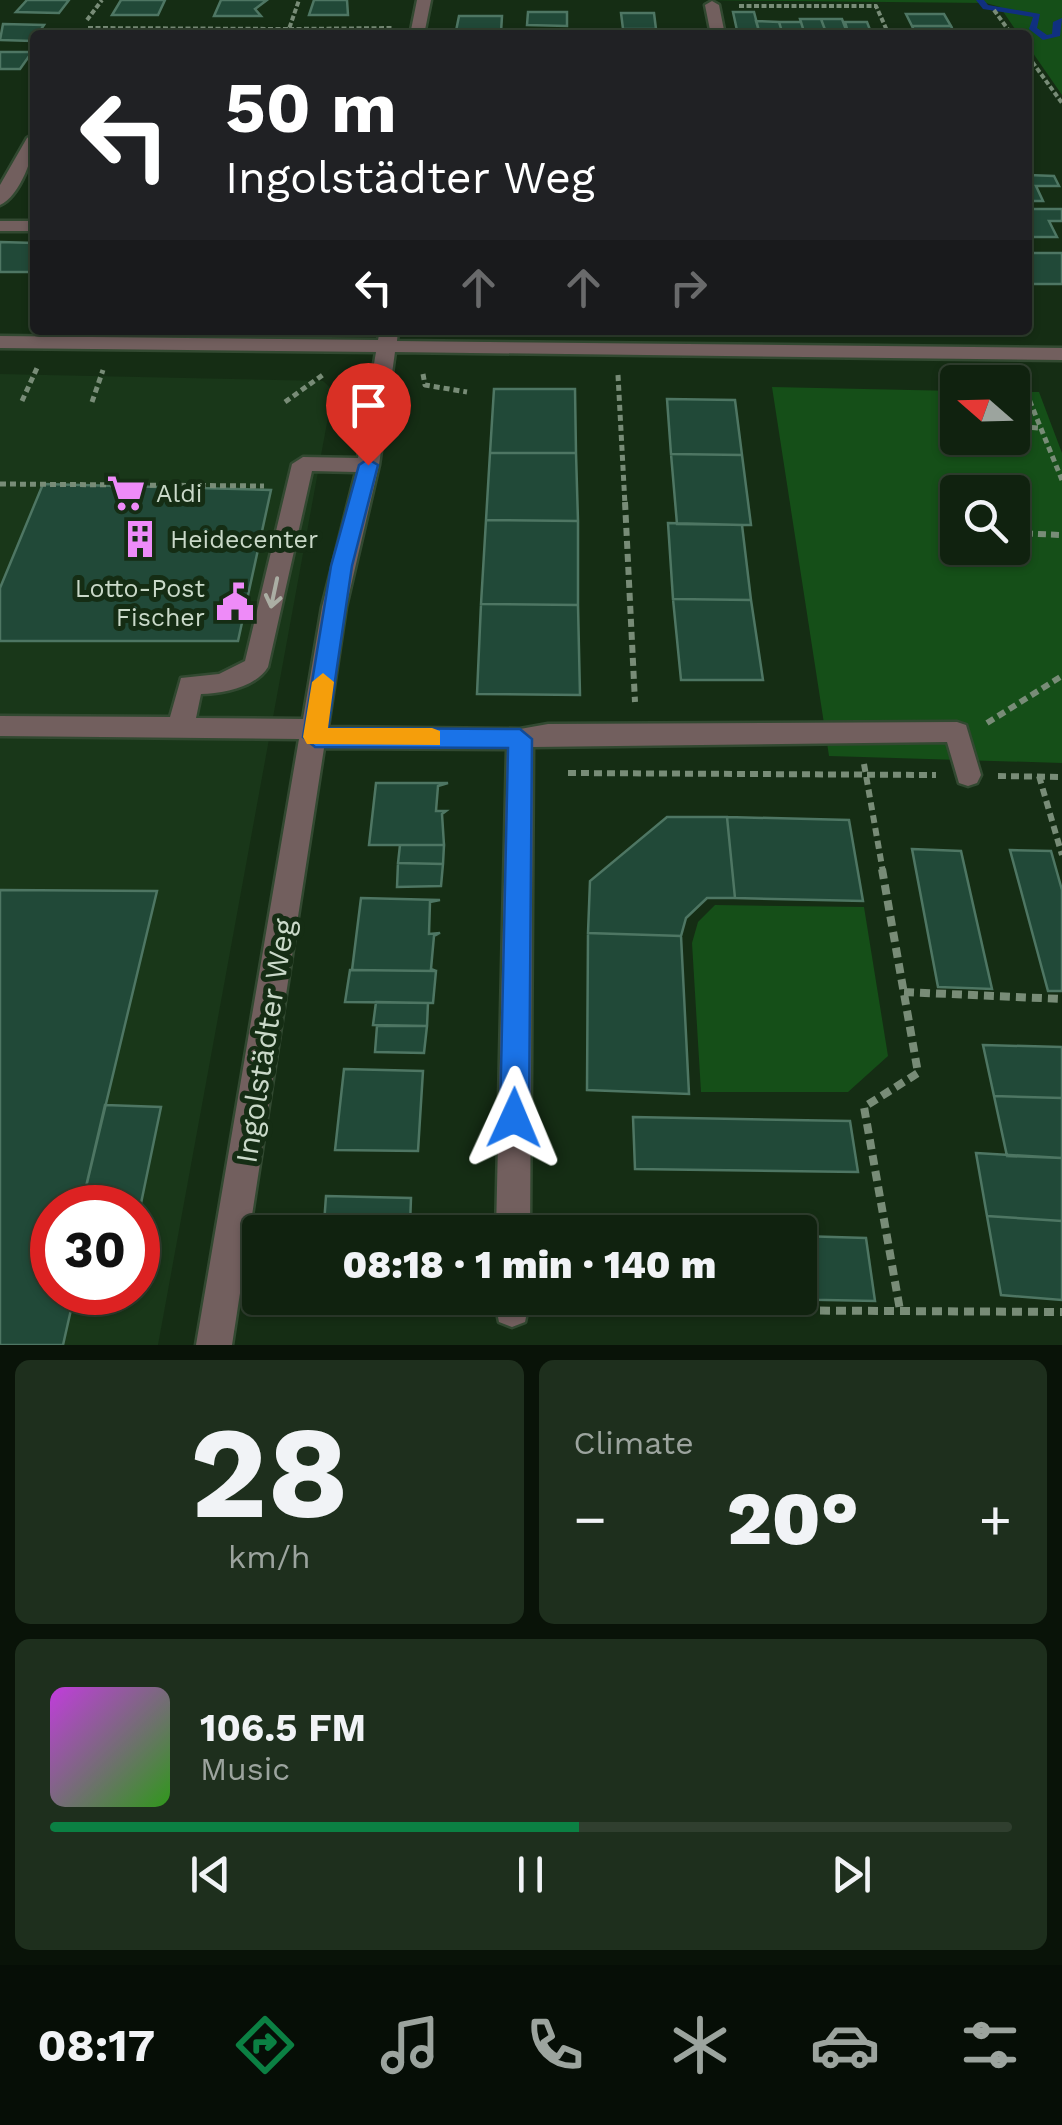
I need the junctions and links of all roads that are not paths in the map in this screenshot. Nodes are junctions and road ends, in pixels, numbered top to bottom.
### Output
1 (424, 0) edge
2 (712, 6) road end
3 (418, 30) edge
4 (717, 30) edge
5 (30, 147) edge
6 (0, 200) edge
7 (0, 226) edge
8 (30, 226) edge
9 (388, 338) edge
10 (0, 342) edge
11 (1062, 354) edge
12 (368, 465) junction
13 (0, 726) edge
14 (181, 727) junction
15 (315, 733) junction
16 (520, 739) junction
17 (968, 775) road end
18 (513, 1215) edge
19 (214, 1345) edge

1 - 3 street
2 - 4 street
5 - 6 street
7 - 8 street
9 - 10 street
9 - 11 street
9 - 12 street, Ingolstädter Weg
12 -> 14 street
12 - 15 street, Ingolstädter Weg
13 - 14 street
14 - 15 street
15 - 16 street
15 - 19 street, Ingolstädter Weg
16 - 17 street
16 - 18 street

